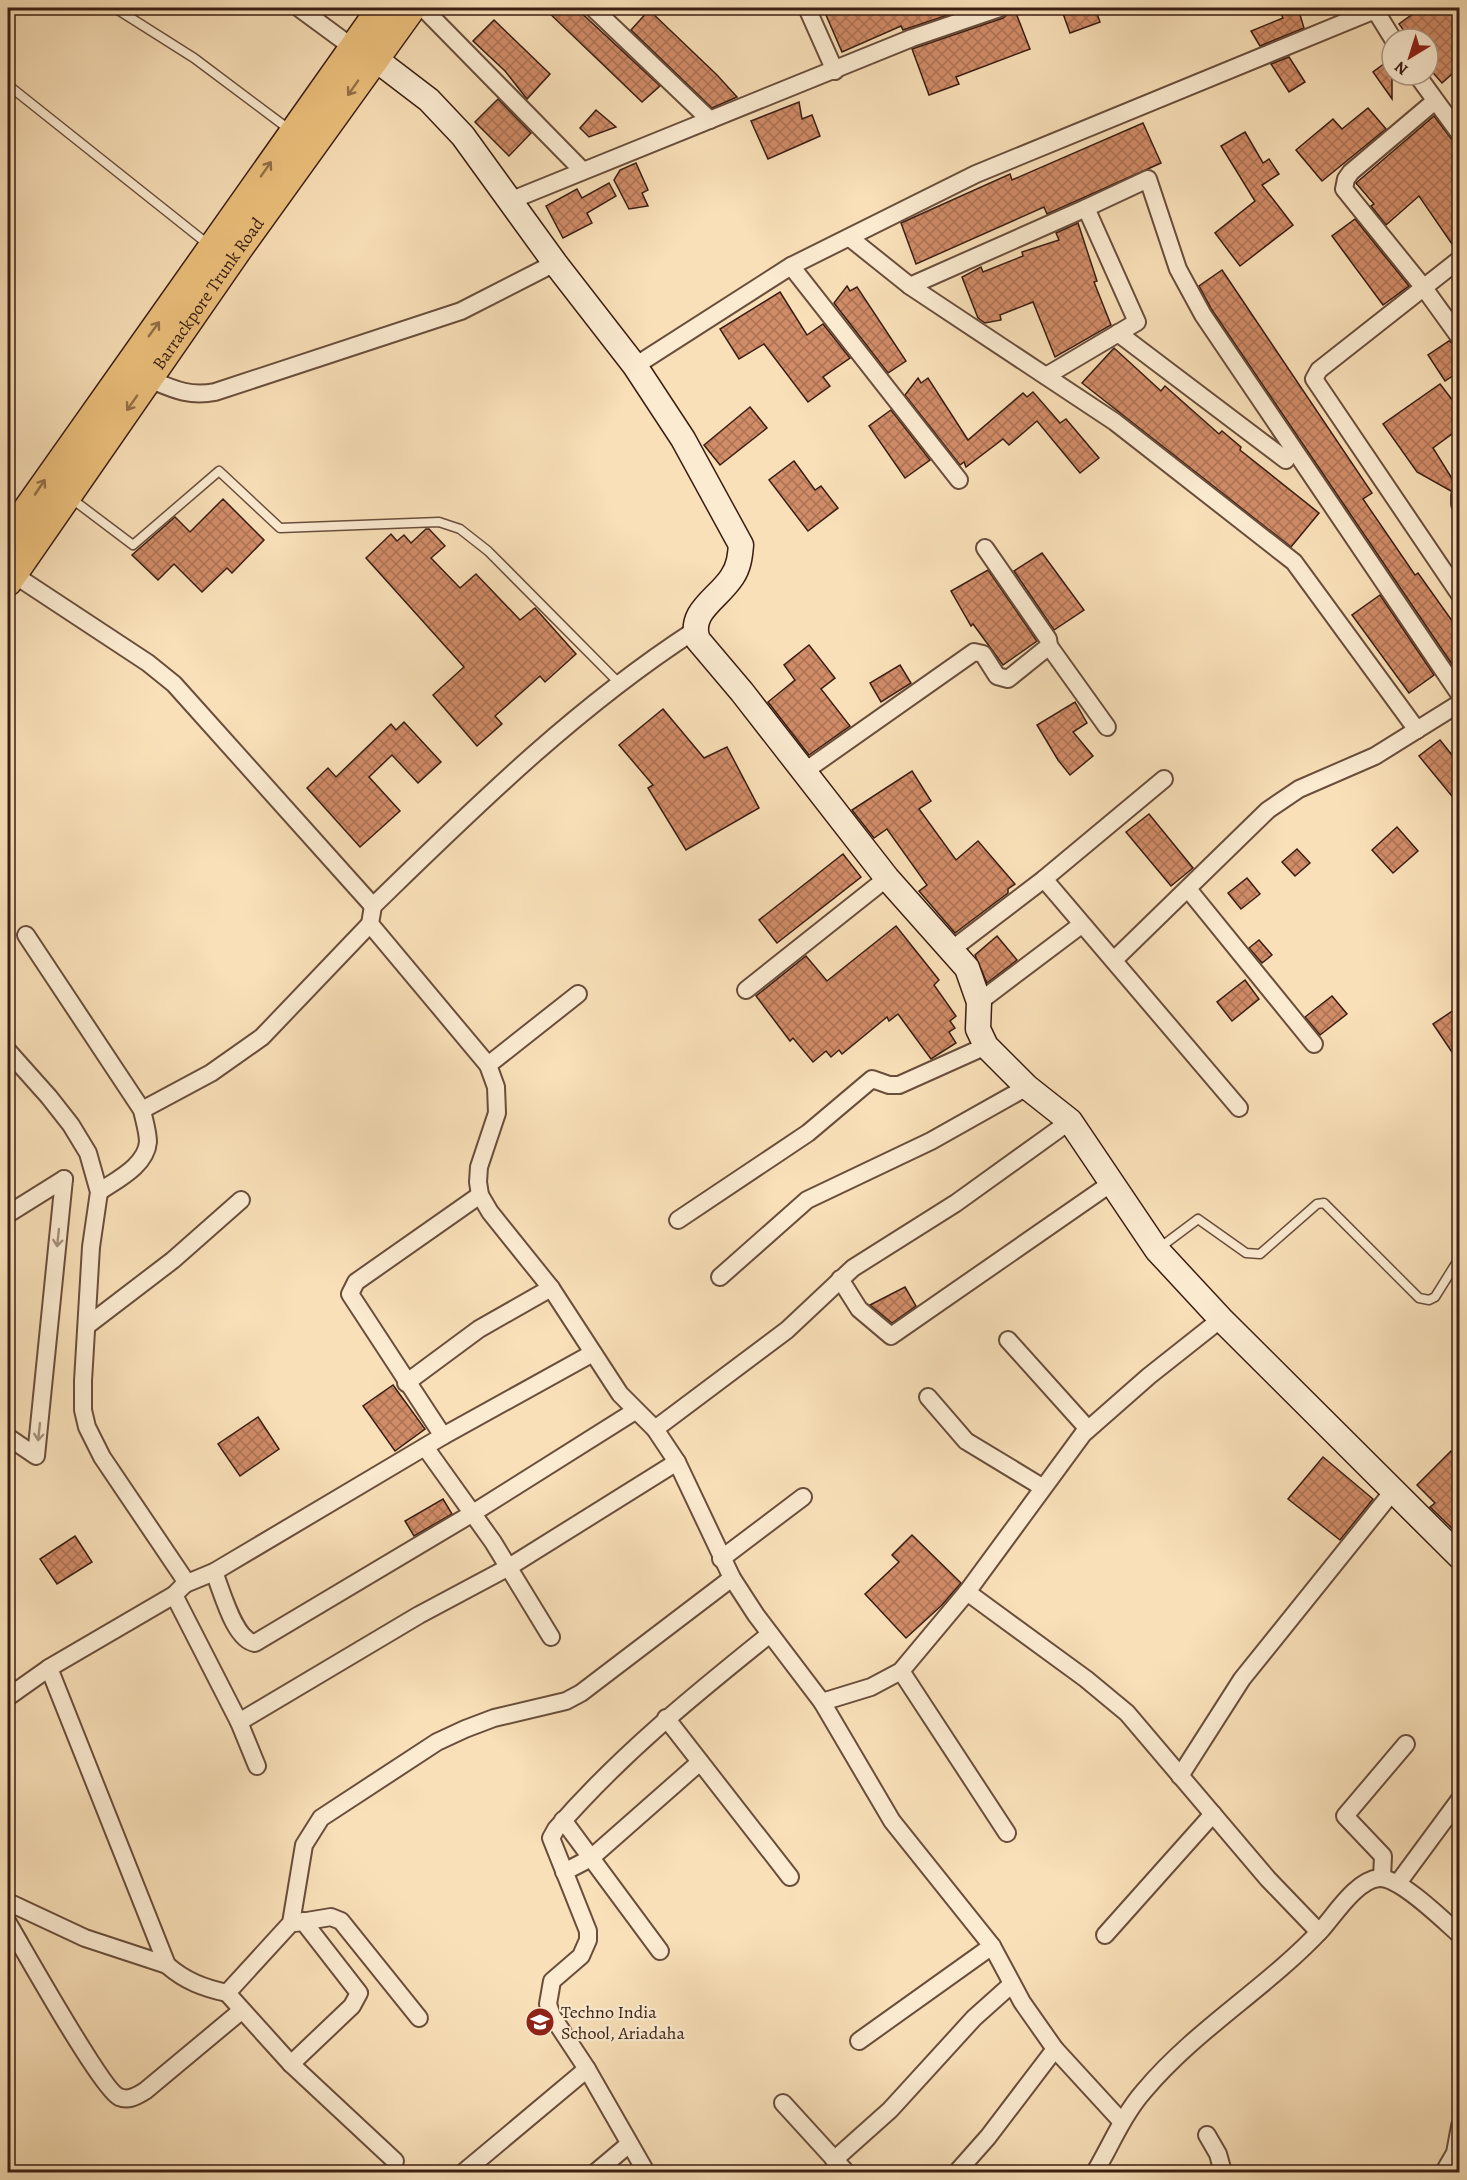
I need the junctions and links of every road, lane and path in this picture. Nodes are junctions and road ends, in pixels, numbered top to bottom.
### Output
1 (115, 8) edge
2 (299, 8) edge
3 (381, 8) edge
4 (412, 8) edge
5 (423, 8) edge
6 (593, 8) edge
7 (807, 8) edge
8 (1000, 8) edge
9 (1378, 9) edge
10 (1387, 27) edge
11 (363, 52) junction
12 (835, 71) junction
13 (8, 85) edge
14 (1425, 87) edge
15 (1435, 101) junction
16 (710, 120) junction
17 (293, 132) junction
18 (1460, 134) edge
19 (582, 170) junction
20 (512, 200) junction
21 (1086, 208) junction
22 (850, 238) junction
23 (212, 247) junction
24 (1460, 259) edge
25 (555, 263) junction
26 (791, 266) junction
27 (910, 286) junction
28 (1424, 288) junction
29 (1118, 333) junction
30 (1460, 338) edge
31 (635, 366) junction
32 (1046, 376) junction
33 (149, 379) junction
34 (1286, 460) dead end
35 (959, 480) dead end
36 (68, 495) junction
37 (1460, 495) edge
38 (1460, 504) edge
39 (8, 536) edge
40 (985, 548) dead end
41 (10, 578) edge
42 (1460, 595) edge
43 (694, 631) junction
44 (1049, 646) junction
45 (619, 683) junction
46 (1460, 695) edge
47 (1460, 703) edge
48 (1107, 727) dead end
49 (1417, 730) junction
50 (805, 771) junction
51 (1164, 779) dead end
52 (887, 878) junction
53 (1044, 879) junction
54 (1188, 889) junction
55 (373, 906) junction
56 (370, 924) junction
57 (1081, 925) junction
58 (26, 935) dead end
59 (951, 950) junction
60 (1114, 960) junction
61 (746, 990) dead end
62 (578, 994) dead end
63 (979, 1002) junction
64 (1314, 1044) dead end
65 (986, 1046) junction
66 (8, 1052) edge
67 (488, 1065) junction
68 (1027, 1087) junction
69 (1239, 1108) dead end
70 (142, 1110) junction
71 (1070, 1121) junction
72 (1113, 1182) junction
73 (99, 1192) junction
74 (480, 1195) junction
75 (241, 1200) dead end
76 (8, 1214) edge
77 (678, 1220) dead end
78 (1157, 1250) junction
79 (1460, 1257) edge
80 (720, 1277) dead end
81 (840, 1280) junction
82 (551, 1288) junction
83 (1221, 1319) junction
84 (88, 1325) junction
85 (1008, 1340) dead end
86 (593, 1353) junction
87 (406, 1383) junction
88 (928, 1397) dead end
89 (635, 1411) junction
90 (655, 1429) junction
91 (1088, 1430) junction
92 (443, 1436) junction
93 (8, 1437) edge
94 (425, 1447) junction
95 (677, 1462) junction
96 (1042, 1487) junction
97 (1394, 1490) junction
98 (803, 1497) dead end
99 (473, 1513) junction
100 (1460, 1557) edge
101 (721, 1558) junction
102 (509, 1567) junction
103 (214, 1572) junction
104 (732, 1578) junction
105 (180, 1590) junction
106 (967, 1592) junction
107 (770, 1634) junction
108 (552, 1637) dead end
109 (49, 1668) junction
110 (900, 1671) junction
111 (8, 1697) edge
112 (822, 1702) junction
113 (666, 1718) junction
114 (238, 1722) junction
115 (1406, 1744) dead end
116 (700, 1762) junction
117 (257, 1766) dead end
118 (1180, 1776) junction
119 (1460, 1799) edge
120 (1213, 1814) junction
121 (563, 1820) junction
122 (1007, 1833) dead end
123 (591, 1858) junction
124 (564, 1872) junction
125 (790, 1878) dead end
126 (1390, 1881) junction
127 (8, 1902) edge
128 (297, 1922) junction
129 (8, 1923) edge
130 (1319, 1932) junction
131 (1105, 1935) dead end
132 (1460, 1935) edge
133 (992, 1946) junction
134 (660, 1951) dead end
135 (167, 1965) junction
136 (1012, 1984) junction
137 (227, 1993) junction
138 (241, 2011) junction
139 (419, 2018) dead end
140 (859, 2041) dead end
141 (1055, 2049) junction
142 (291, 2064) junction
143 (587, 2070) junction
144 (783, 2103) dead end
145 (1122, 2122) junction
146 (1460, 2126) edge
147 (1207, 2135) dead end
148 (628, 2145) junction
149 (395, 2161) dead end
150 (835, 2167) edge
151 (464, 2172) edge
152 (596, 2172) edge
153 (646, 2172) edge
154 (957, 2172) edge
155 (1095, 2172) edge
156 (1223, 2172) edge
157 (1444, 2172) edge

1 - 17 lane
2 - 11 street
3 - 11 main road, Barrackpore Trunk Road
4 - 11 main road, Barrackpore Trunk Road
5 - 19 street
6 - 16 street
7 - 12 street
8 - 12 street
9 - 10 street
9 - 22 street
11 - 17 main road, Barrackpore Trunk Road
11 - 20 street
11 -> 33 main road, Barrackpore Trunk Road
12 - 16 street
13 - 23 lane
14 - 15 street
15 - 18 street
15 - 28 street
16 - 19 street
23 -> 17 main road, Barrackpore Trunk Road
19 - 20 street
20 - 25 street
21 - 27 street
21 - 29 street
21 - 46 street
22 - 26 street
22 - 27 street
39 -> 23 main road, Barrackpore Trunk Road
24 - 28 street
25 - 31 street
25 - 33 street
26 - 31 street
26 - 35 street
27 - 32 street
28 - 30 street
28 - 42 street
29 - 32 street
29 - 34 street
31 - 43 street
32 - 49 street
33 -> 36 main road, Barrackpore Trunk Road
36 - 41 main road, Barrackpore Trunk Road
36 - 45 lane
37 - 38 street
40 - 44 street
41 - 55 street
43 - 45 street
43 - 50 street
44 - 48 street
44 - 50 street
45 - 55 street
47 - 49 street
49 - 54 street
50 - 52 street
51 - 53 street
52 - 59 street
52 - 61 street
53 - 57 street
53 - 59 street
54 - 60 street
54 - 64 street
55 - 56 street
56 - 67 street
56 - 70 street
57 - 60 street
57 - 63 street
58 - 70 street
59 - 63 street
60 - 69 street
62 - 67 street
63 - 65 street
65 - 68 street
65 - 77 street
66 - 73 street
67 - 74 street
68 - 71 street
68 - 80 street
70 - 73 street
71 - 72 street
71 - 81 street
72 - 78 street
72 - 81 street
73 - 84 street
74 - 82 street
74 - 87 street
75 - 84 street
76 -> 93 street
78 - 79 lane
78 - 83 street
81 - 90 street
82 - 86 street
82 - 87 street
83 - 91 street
83 - 97 street
84 - 105 street
85 - 91 street
86 - 89 street
86 - 92 street
87 - 92 street
88 - 96 street
89 - 90 street
89 - 99 street
90 - 95 street
91 - 96 street
92 - 94 street
94 - 99 street
94 - 103 street
95 - 101 street
95 - 102 street
96 - 106 street
97 - 100 street
97 - 118 street
98 - 101 street
99 - 102 street
99 - 103 street
101 - 104 street
102 - 108 street
102 - 114 street
103 - 105 street
104 - 107 street
104 - 128 street
105 - 109 street
105 - 114 street
106 - 110 street
106 - 118 street
107 - 112 street
107 - 113 street
109 - 111 street
109 - 135 street
110 - 112 street
110 - 122 street
112 - 133 street
113 - 116 street
113 - 121 street
114 - 117 street
115 - 126 street
116 - 123 street
116 - 125 street
118 - 120 street
119 - 126 street
120 - 130 street
120 - 131 street
121 - 123 street
121 - 124 street
123 - 124 street
123 - 134 street
124 - 143 street
126 - 130 street
126 - 132 street
127 - 135 street
128 - 137 street
128 - 139 street
128 - 142 street
129 - 138 street
130 - 145 street
133 - 136 street
133 - 140 street
135 - 137 street
136 - 141 street
136 - 150 street
137 - 138 street
138 - 142 street
141 - 145 street
141 - 154 street
142 - 149 street
143 - 148 street
143 - 151 street
144 - 150 street
145 - 155 street
146 - 157 street
147 - 156 street
148 - 152 street
148 - 153 street

